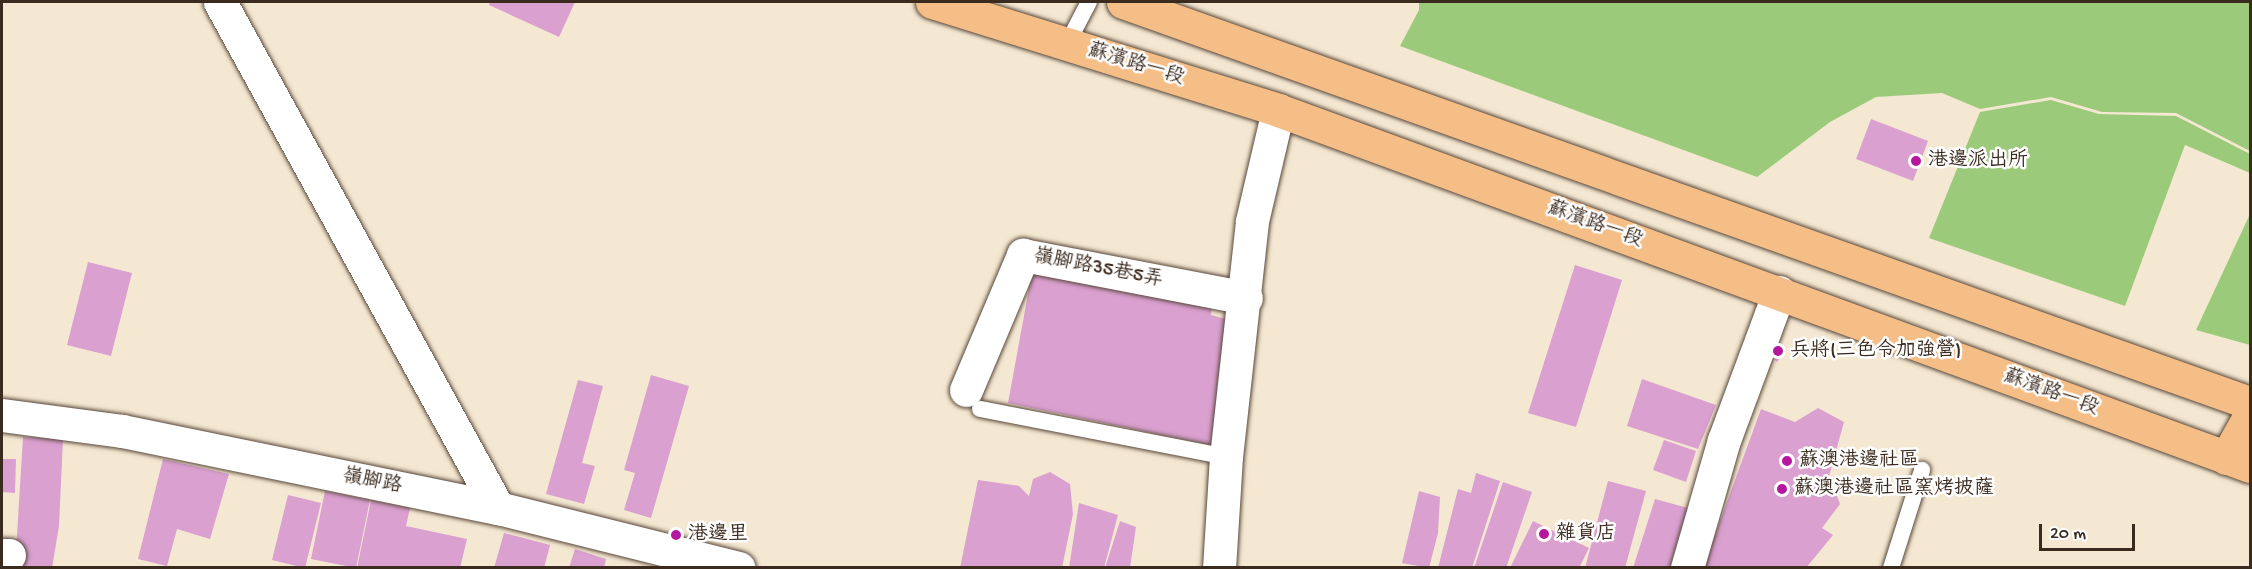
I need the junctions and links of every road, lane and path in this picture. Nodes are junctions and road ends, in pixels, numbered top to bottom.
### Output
1 (220, 2) edge
2 (932, 2) edge
3 (1089, 2) edge
4 (1123, 2) edge
5 (1067, 44) junction
6 (1278, 110) junction
7 (1779, 292) junction
8 (1246, 297) junction
9 (973, 399) joint
10 (2250, 403) edge
11 (2, 415) edge
12 (2250, 415) edge
13 (1226, 457) junction
14 (2238, 462) edge
15 (1922, 470) dead end
16 (498, 508) junction
17 (672, 560) edge
18 (740, 567) edge
19 (1219, 567) edge
20 (1687, 567) edge
21 (1892, 567) edge

1 - 16 street
2 - 5 main road, 蘇濱路一段
3 - 5 lane
4 - 10 main road
5 - 6 main road, 蘇濱路一段
6 - 7 main road, 蘇濱路一段
6 - 8 street
7 - 14 main road, 蘇濱路一段
7 - 20 street
8 - 9 street, 嶺腳路35巷5弄
8 - 13 street
9 - 13 lane
11 - 16 street, 嶺腳路
12 - 14 main road
13 - 19 street
15 - 21 lane
16 - 17 street, 嶺腳路
17 - 18 street, 嶺腳路

